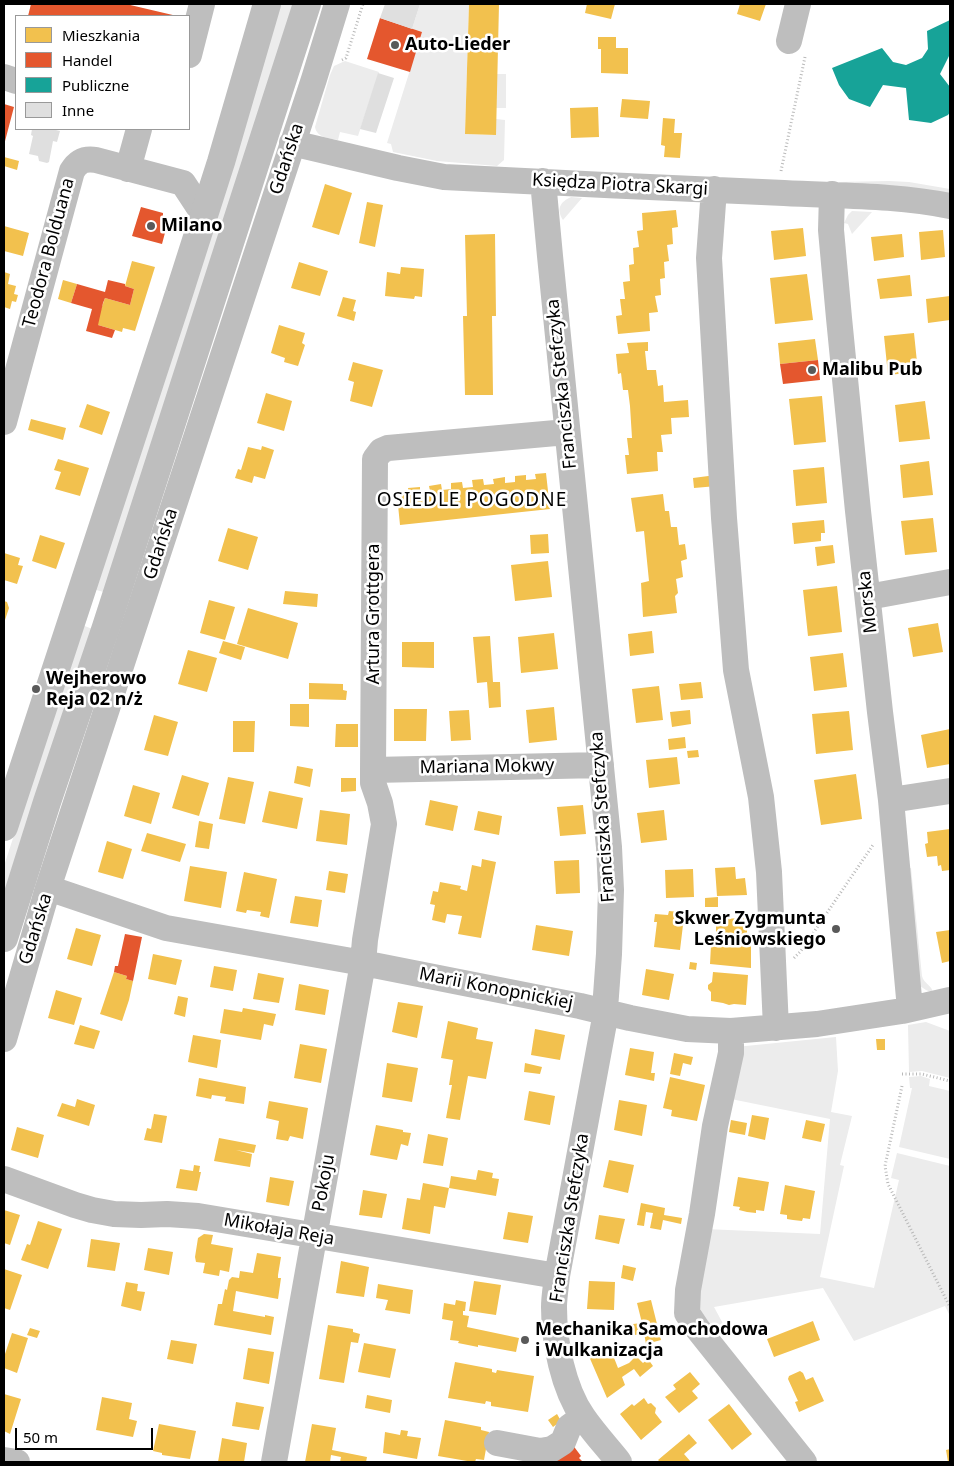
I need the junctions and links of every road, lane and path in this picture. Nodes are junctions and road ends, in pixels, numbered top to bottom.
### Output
1 (202, 4) edge
2 (267, 4) edge
3 (307, 4) edge
4 (337, 4) edge
5 (798, 4) edge
6 (789, 40) joint
7 (190, 51) edge
8 (286, 69) junction
9 (314, 79) junction
10 (139, 130) edge
11 (292, 143) junction
12 (221, 162) junction
13 (128, 169) junction
14 (543, 182) junction
15 (184, 183) junction
16 (714, 189) junction
17 (785, 193) junction
18 (832, 194) junction
19 (950, 206) edge
20 (204, 215) junction
21 (4, 422) edge
22 (567, 432) junction
23 (950, 582) edge
24 (868, 597) junction
25 (601, 765) junction
26 (373, 770) junction
27 (12, 779) edge
28 (950, 791) edge
29 (891, 800) junction
30 (4, 827) edge
31 (894, 837) junction
32 (48, 888) junction
33 (4, 938) edge
34 (363, 963) junction
35 (774, 978) junction
36 (950, 1000) edge
37 (910, 1009) junction
38 (605, 1013) junction
39 (776, 1028) junction
40 (731, 1031) junction
41 (4, 1039) edge
42 (902, 1074) dead end
43 (950, 1081) edge
44 (902, 1086) dead end
45 (4, 1179) edge
46 (314, 1236) junction
47 (557, 1276) junction
48 (950, 1307) edge
49 (583, 1418) junction
50 (497, 1444) dead end
51 (4, 1460) edge
52 (17, 1462) edge
53 (274, 1462) edge
54 (619, 1462) edge
55 (804, 1462) edge

1 - 7 street
2 - 12 main road
3 - 8 main road, Gdańska
4 - 9 street, Gdańska
5 - 6 street
6 - 17 path
8 - 9 street
8 - 33 main road, Gdańska
9 - 11 street, Gdańska
10 - 13 street
11 - 14 street, Księdza Piotra Skargi
11 - 32 street, Gdańska
12 - 15 street
12 - 20 main road
13 - 15 street, Teodora Bolduana
13 - 21 street, Teodora Bolduana
14 - 16 street, Księdza Piotra Skargi
14 - 22 street, Franciszka Stefczyka
15 - 20 street
16 - 17 street, Księdza Piotra Skargi
16 - 35 street
17 - 18 street, Księdza Piotra Skargi
18 - 19 street, Księdza Piotra Skargi
18 - 24 street, Morska
20 - 27 main road
22 - 25 street, Franciszka Stefczyka
22 - 26 street, Artura Grottgera
23 - 24 street
24 - 29 street, Morska
25 - 26 street, Mariana Mokwy
25 - 38 street, Franciszka Stefczyka
26 - 34 street, Artura Grottgera
27 - 30 main road
28 - 29 street
29 - 31 street, Morska
31 - 35 path
31 - 37 street, Morska
32 - 34 street, Marii Konopnickiej
32 - 41 street, Gdańska
34 - 38 street, Marii Konopnickiej
34 - 46 street, Pokoju
35 - 39 street
36 - 37 street, Marii Konopnickiej
37 - 39 street, Marii Konopnickiej
38 - 40 street, Marii Konopnickiej
38 - 47 street, Franciszka Stefczyka
39 - 40 street, Marii Konopnickiej
40 - 55 street
42 - 43 path
44 - 48 path
45 - 46 street, Mikołaja Reja
46 - 47 street, Mikołaja Reja
46 - 53 street, Pokoju
47 - 49 street, Franciszka Stefczyka
49 - 50 street
49 - 54 street, Franciszka Stefczyka
51 - 52 street

